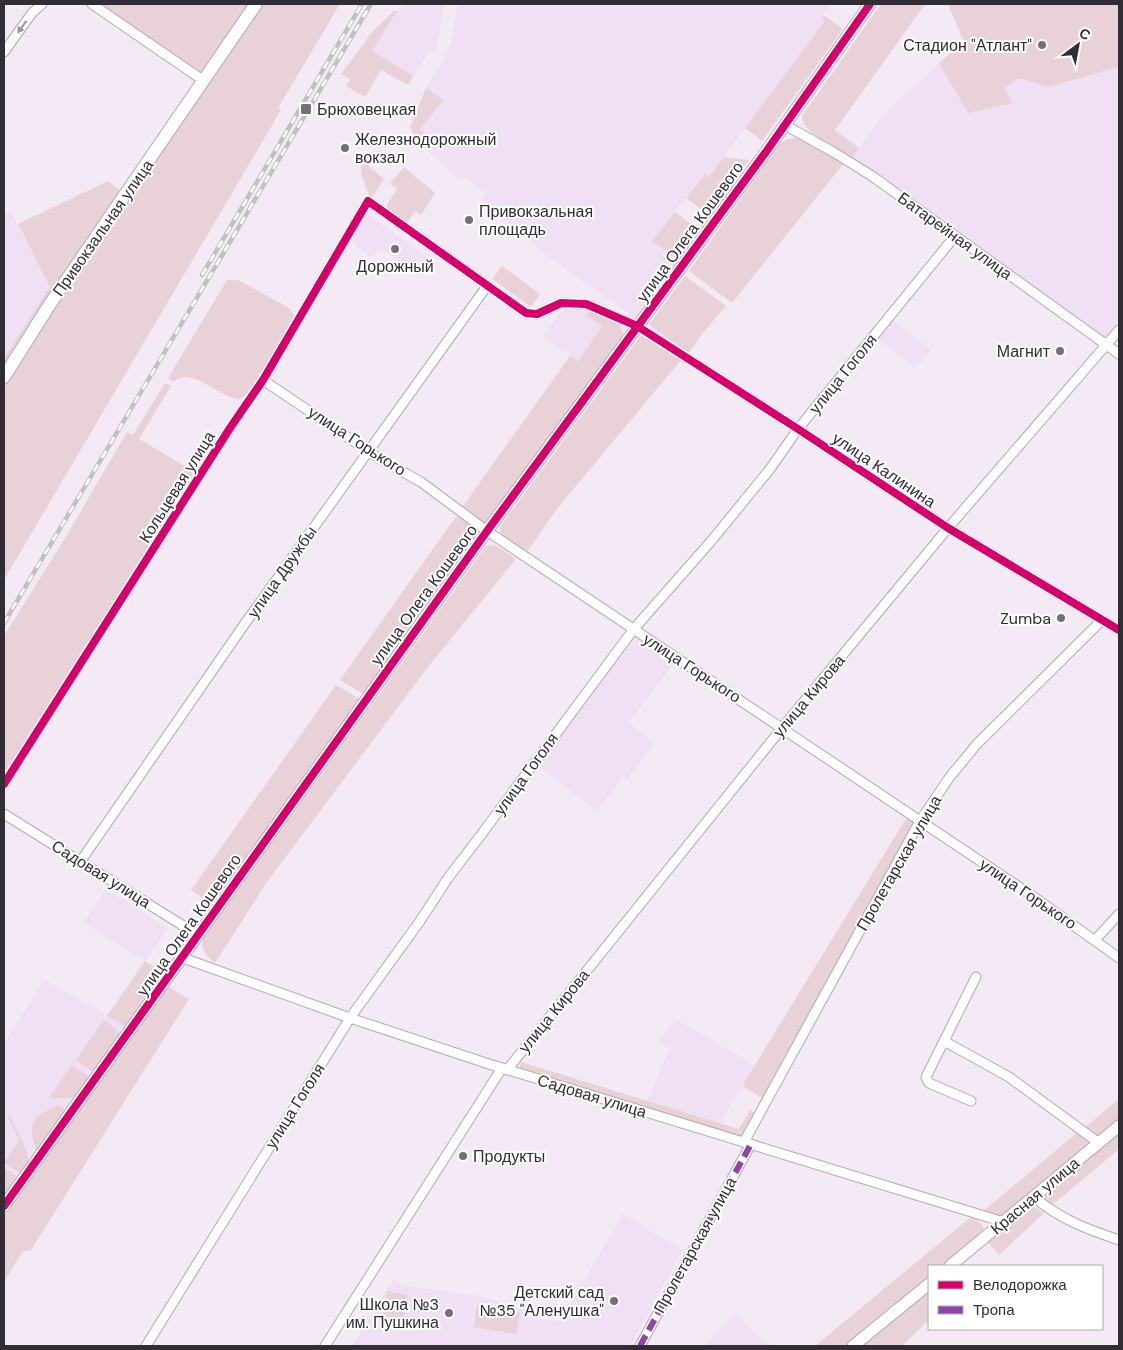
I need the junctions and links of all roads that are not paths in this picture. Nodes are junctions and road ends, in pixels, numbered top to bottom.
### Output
1 (42, 4) edge
2 (92, 4) edge
3 (256, 4) edge
4 (870, 4) edge
5 (4, 52) edge
6 (204, 81) junction
7 (785, 125) junction
8 (955, 236) junction
9 (487, 286) junction
10 (638, 326) junction
11 (1119, 330) edge
12 (1106, 344) junction
13 (1119, 354) edge
14 (4, 377) edge
15 (263, 380) junction
16 (798, 429) junction
17 (368, 450) junction
18 (948, 528) junction
19 (487, 531) junction
20 (1102, 620) junction
21 (1119, 628) edge
22 (633, 630) junction
23 (782, 728) junction
24 (4, 784) edge
25 (4, 814) edge
26 (920, 821) junction
27 (80, 862) junction
28 (1119, 914) edge
29 (198, 935) junction
30 (1095, 940) junction
31 (183, 958) junction
32 (1119, 958) edge
33 (976, 977) dead end
34 (350, 1018) junction
35 (944, 1041) junction
36 (504, 1069) junction
37 (972, 1101) dead end
38 (1119, 1126) edge
39 (748, 1143) junction
40 (1099, 1143) junction
41 (1034, 1197) junction
42 (4, 1206) edge
43 (1004, 1222) junction
44 (1119, 1240) edge
45 (951, 1265) edge
46 (928, 1285) edge
47 (146, 1346) edge
48 (325, 1346) edge
49 (640, 1346) edge
50 (853, 1346) edge

1 -> 5 street
2 - 6 street
3 - 6 main road, Привокзальная улица
4 - 7 street, улица Олега Кошевого
6 - 14 main road, Привокзальная улица
7 - 8 street, Батарейная улица
7 - 10 street, улица Олега Кошевого
8 - 12 street, Батарейная улица
8 - 16 street, улица Гоголя
9 - 10 street, улица Калинина
9 - 15 street, Кольцевая улица
9 - 17 street, улица Дружбы
10 - 16 street, улица Калинина
10 - 19 street, улица Олега Кошевого
11 - 12 street, улица Кирова
12 - 13 street, Батарейная улица
12 - 18 street, улица Кирова
15 - 17 street, улица Горького
15 - 24 street, Кольцевая улица
16 - 18 street, улица Калинина
16 - 22 street, улица Гоголя
17 - 19 street, улица Горького
17 - 27 street, улица Дружбы
18 - 20 street, улица Калинина
18 - 23 street, улица Кирова
19 - 22 street, улица Горького
19 - 29 street, улица Олега Кошевого
20 - 21 street, улица Калинина
20 - 26 street, Пролетарская улица
22 - 23 street, улица Горького
22 - 34 street, улица Гоголя
23 - 26 street, улица Горького
23 - 36 street, улица Кирова
25 - 27 street, Садовая улица
26 - 30 street, улица Горького
26 - 39 street, Пролетарская улица
27 - 29 street, Садовая улица
28 - 30 street
29 - 31 street, улица Олега Кошевого
30 - 32 street, улица Горького
31 - 34 street, Садовая улица
31 - 42 street, улица Олега Кошевого
33 - 35 street
34 - 36 street, Садовая улица
34 - 47 street, улица Гоголя
35 - 37 street
35 - 40 street
36 - 39 street, Садовая улица
36 - 48 street, улица Кирова
38 - 40 street, Красная улица
39 - 43 street, Садовая улица
39 - 49 street, Пролетарская улица
40 - 41 street, Красная улица
41 - 43 street, Красная улица
41 - 44 street
43 - 45 street, Красная улица
46 - 50 street

